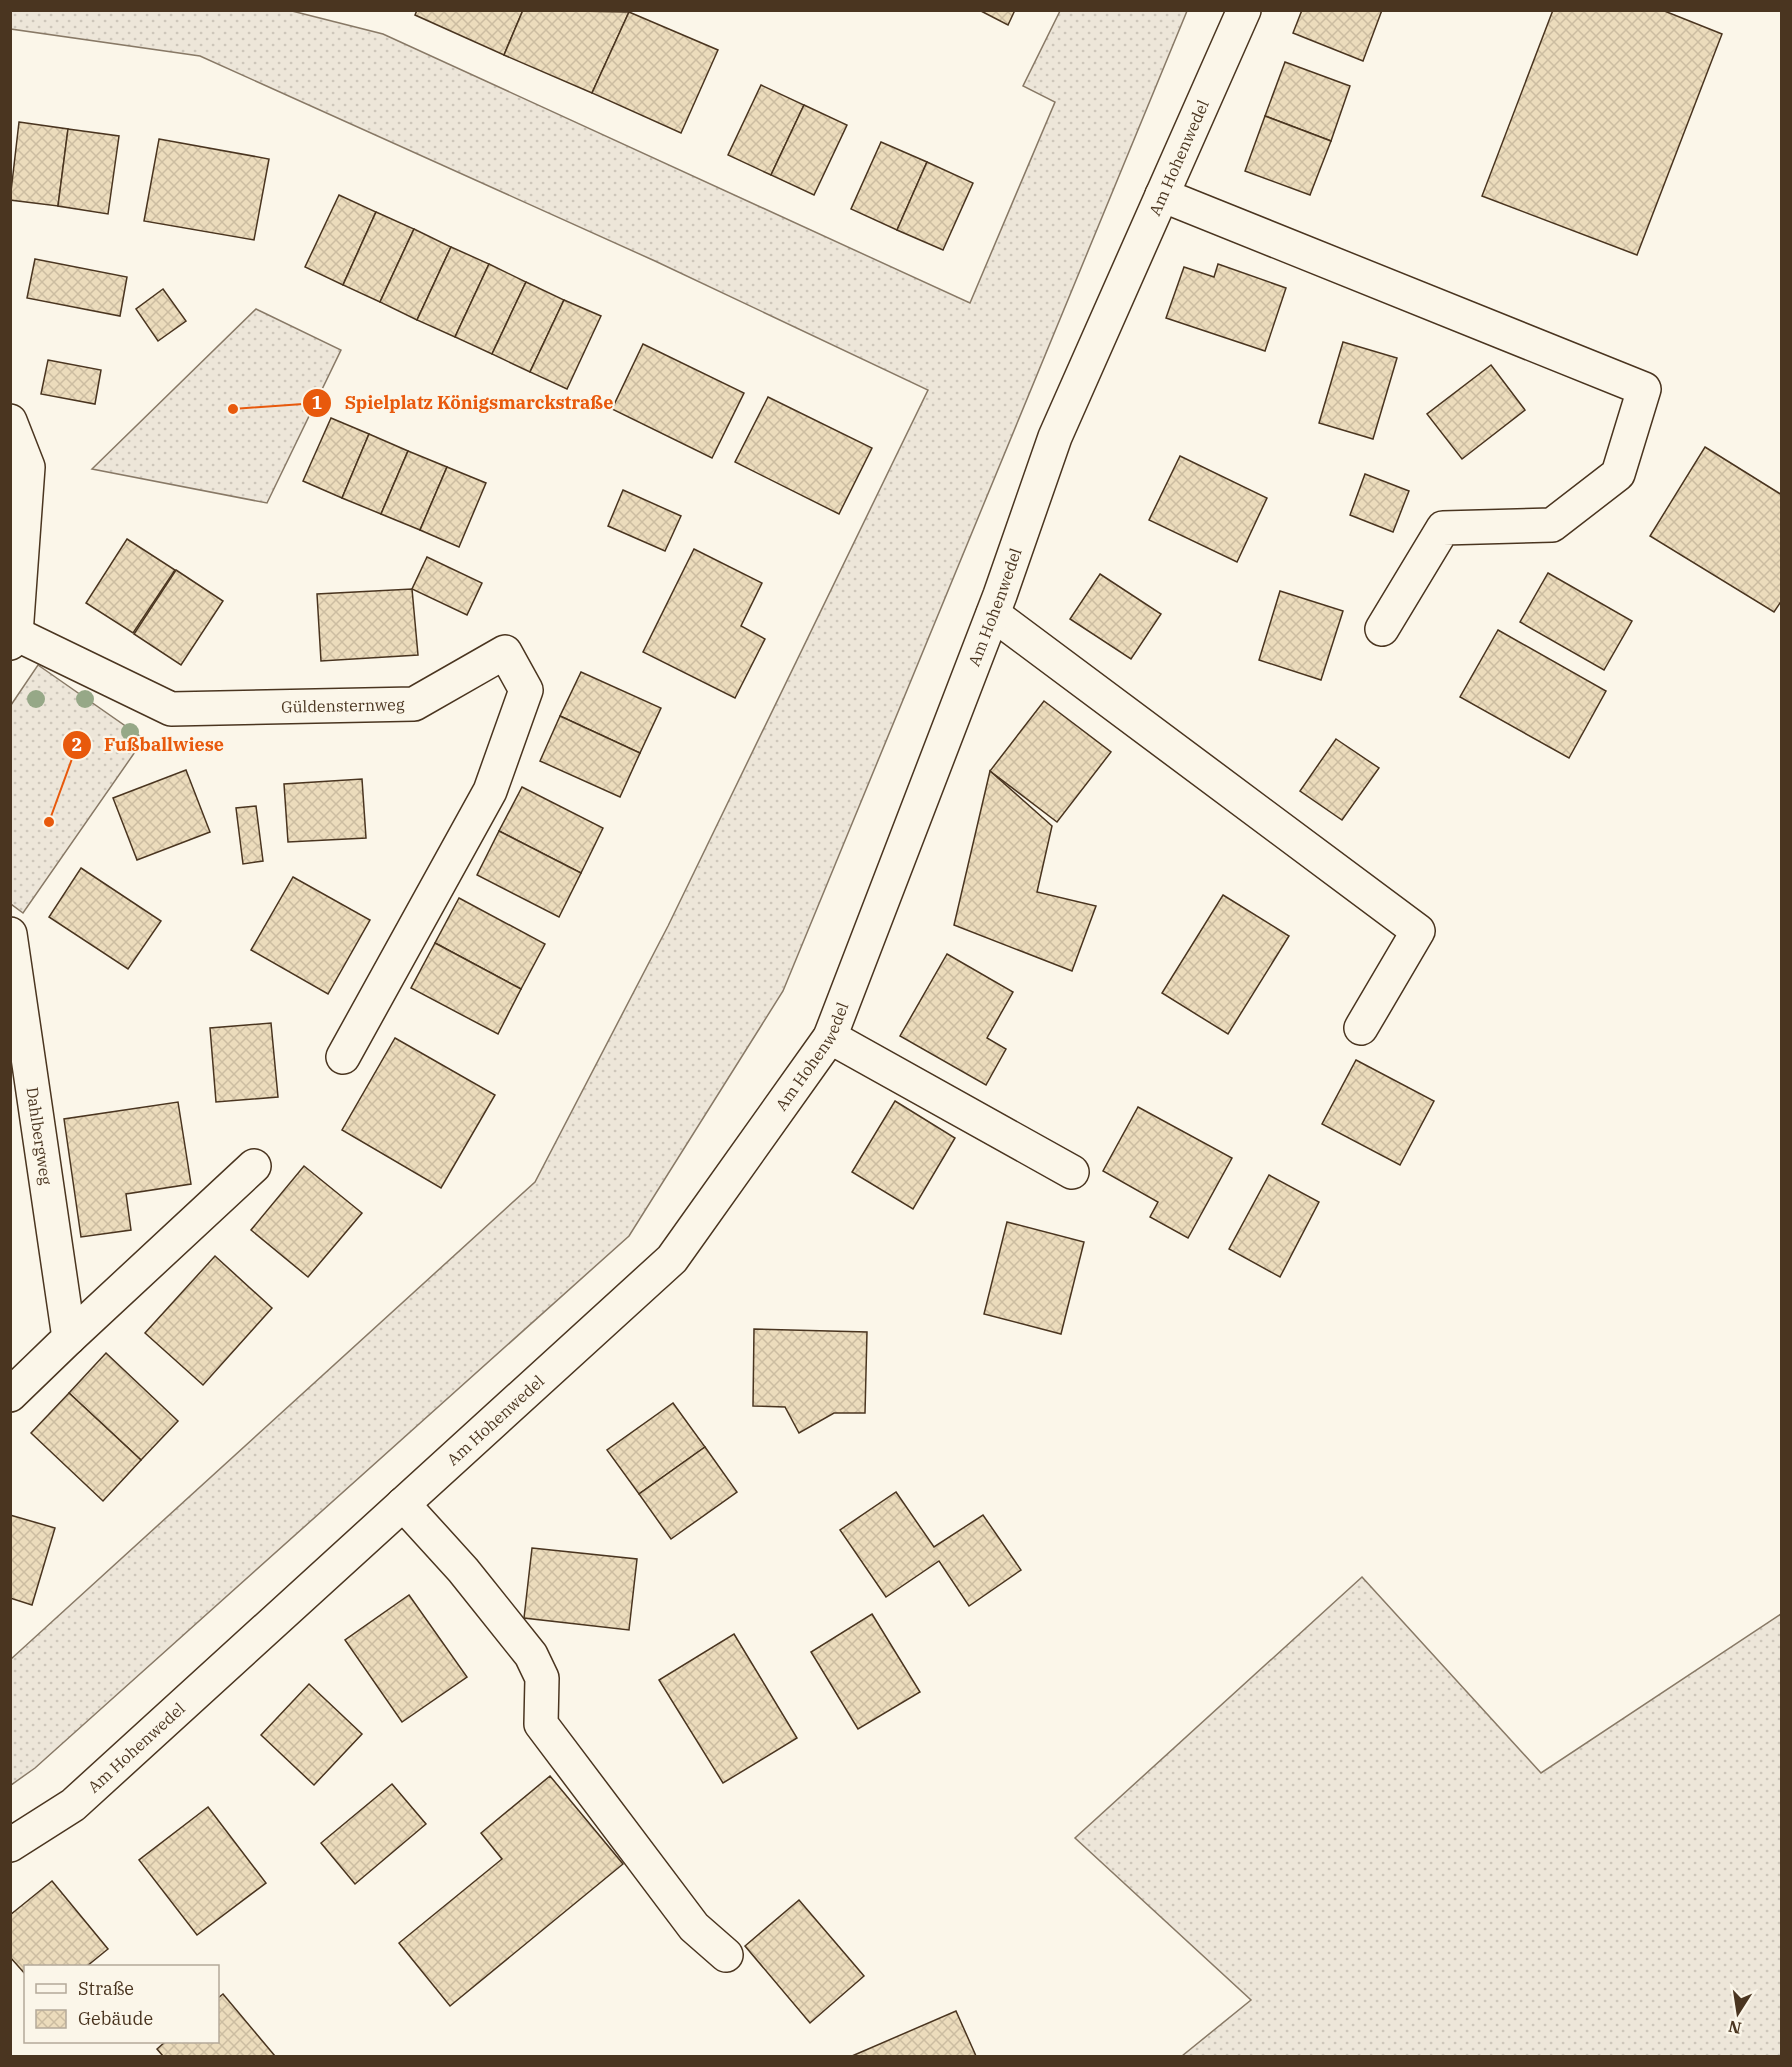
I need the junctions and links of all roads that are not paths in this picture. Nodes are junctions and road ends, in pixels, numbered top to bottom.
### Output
1 (1244, 10) edge
2 (1162, 195) junction
3 (10, 421) edge
4 (993, 614) junction
5 (1382, 629) dead end
6 (13, 638) edge
7 (10, 934) edge
8 (1361, 1028) dead end
9 (830, 1037) junction
10 (343, 1057) dead end
11 (254, 1166) dead end
12 (1072, 1172) dead end
13 (69, 1338) junction
14 (10, 1395) edge
15 (403, 1504) junction
16 (10, 1845) edge
17 (726, 1955) dead end

1 - 2 street, Am Hohenwedel
2 - 4 street, Am Hohenwedel
2 - 5 street
3 - 6 street
4 - 8 street
4 - 9 street, Am Hohenwedel
6 - 10 street, Güldensternweg
7 - 13 street, Dahlbergweg
9 - 12 street
9 - 15 street, Am Hohenwedel
11 - 13 street
13 - 14 street
15 - 16 street, Am Hohenwedel
15 - 17 street

